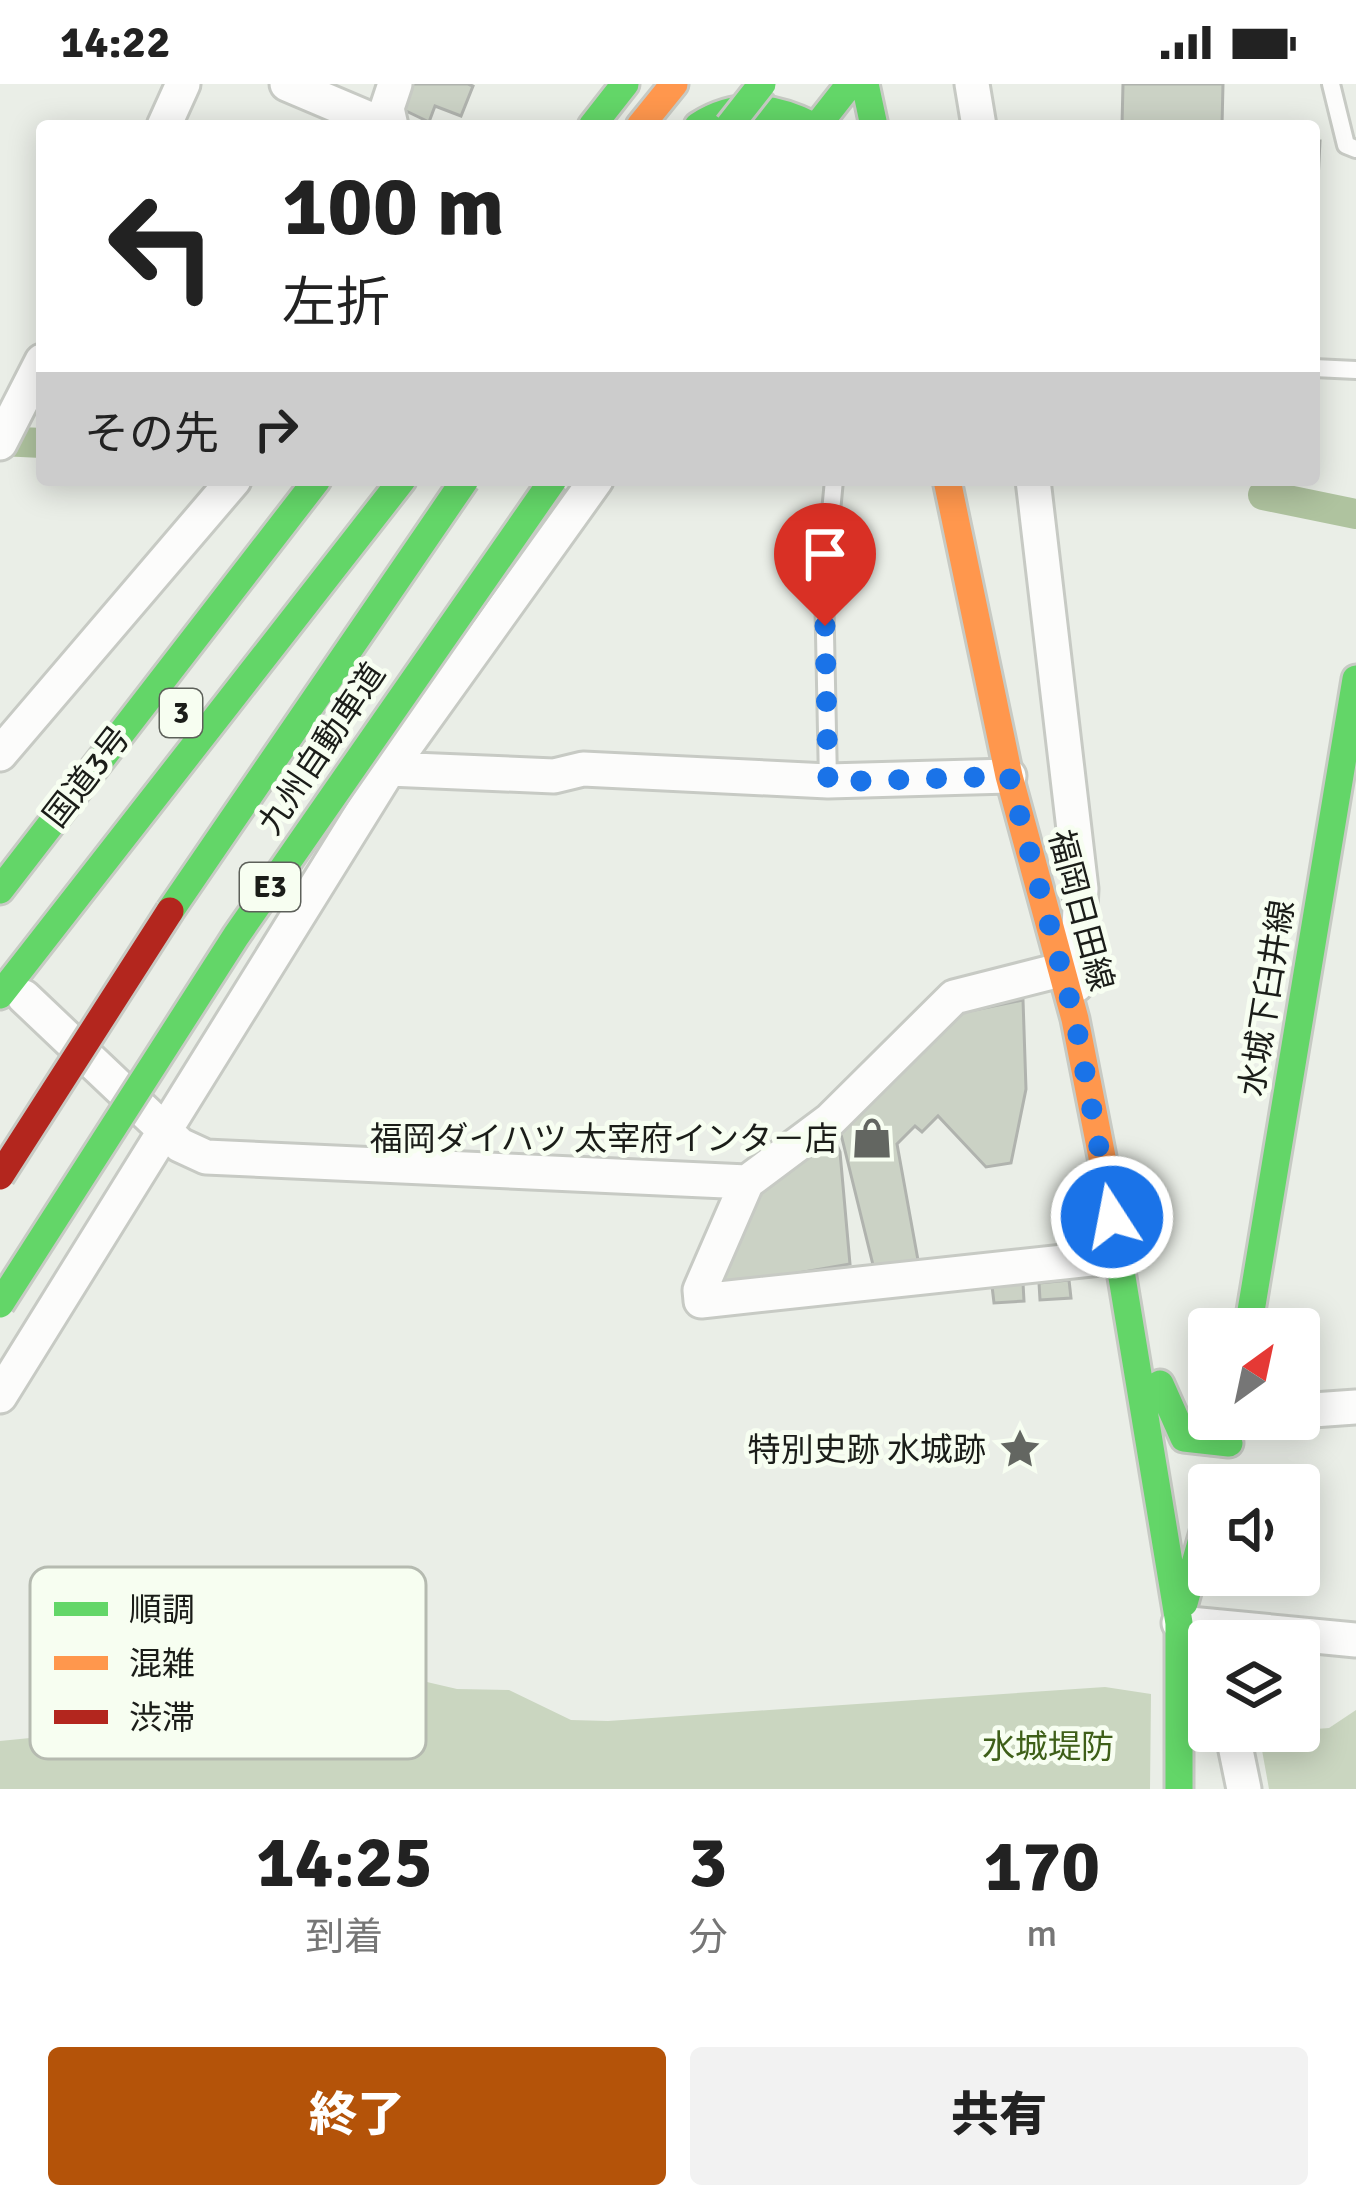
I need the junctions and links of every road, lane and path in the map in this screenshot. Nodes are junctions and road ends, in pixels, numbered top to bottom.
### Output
1 (183, 84) edge
2 (287, 84) edge
3 (394, 84) edge
4 (626, 84) edge
5 (674, 84) edge
6 (712, 84) edge
7 (762, 84) edge
8 (850, 84) edge
9 (972, 84) edge
10 (1331, 84) edge
11 (167, 120) edge
12 (374, 120) edge
13 (388, 120) edge
14 (597, 120) edge
15 (645, 120) edge
16 (684, 120) edge
17 (709, 120) edge
18 (734, 120) edge
19 (800, 120) edge
20 (820, 120) edge
21 (978, 120) edge
22 (1356, 149) edge
23 (1320, 368) edge
24 (1356, 370) edge
25 (36, 373) edge
26 (0, 443) edge
27 (229, 486) edge
28 (312, 486) edge
29 (397, 486) edge
30 (461, 486) edge
31 (550, 486) edge
32 (592, 486) edge
33 (833, 486) edge
34 (948, 486) edge
35 (1034, 486) edge
36 (1356, 679) edge
37 (0, 754) edge
38 (389, 769) junction
39 (1009, 776) junction
40 (828, 782) junction
41 (0, 890) edge
42 (1060, 970) junction
43 (12, 996) edge
44 (1075, 1019) junction
45 (165, 1130) junction
46 (0, 1176) edge
47 (747, 1182) junction
48 (1119, 1256) junction
49 (0, 1304) edge
50 (1251, 1308) edge
51 (1132, 1315) junction
52 (0, 1396) edge
53 (1356, 1407) edge
54 (1320, 1410) edge
55 (1228, 1442) edge
56 (1188, 1590) edge
57 (1179, 1623) junction
58 (1188, 1636) edge
59 (1356, 1640) edge
60 (1236, 1752) edge
61 (1180, 1789) edge
62 (1244, 1789) edge

1 - 11 street
2 - 12 street
3 - 13 street
4 - 14 main road
5 - 15 main road
6 - 16 main road
7 - 18 main road, bridge
8 - 20 main road
9 - 21 street
10 - 22 lane
17 - 19 main road
23 - 24 lane
25 - 26 street
27 - 37 street
28 - 41 main road, 国道3号 / 3
29 - 43 main road
30 - 46 main road, 九州自動車道 / E3, bridge
31 - 49 main road, 九州自動車道 / E3, bridge
32 - 38 street
33 - 40 lane
34 - 39 main road, 福岡日田線
35 - 44 street
36 - 50 main road, 水城下臼井線
38 - 40 street
38 - 45 street
39 - 40 street
39 - 42 main road, 福岡日田線
42 - 44 main road, 福岡日田線
42 - 47 street
43 - 45 street
44 - 48 main road, 福岡日田線
45 - 47 street
45 - 52 street
47 - 48 street
48 - 51 main road, 福岡日田線
51 - 55 main road
51 - 57 main road, 福岡日田線
53 - 54 street
56 - 57 main road
57 - 58 street
57 - 59 street
57 - 61 main road, 福岡日田線
60 - 62 street

